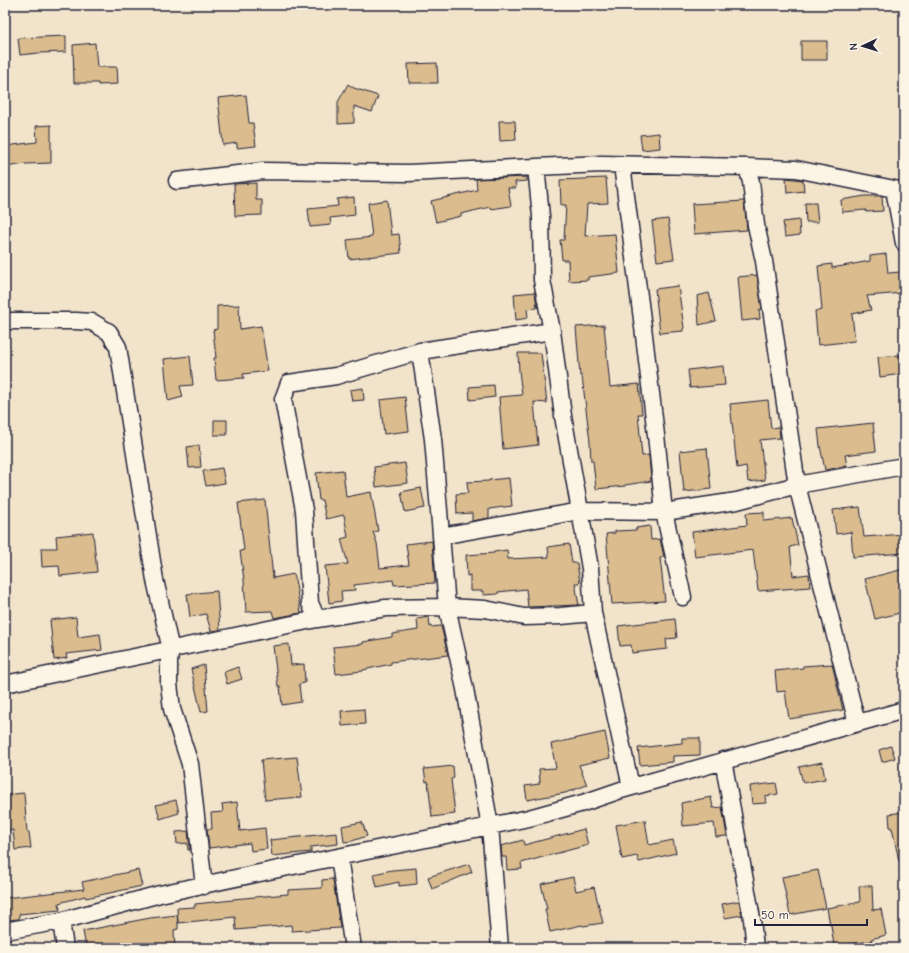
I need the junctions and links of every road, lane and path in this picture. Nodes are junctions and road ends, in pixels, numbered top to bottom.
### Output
1 (622, 165) junction
2 (536, 167) junction
3 (747, 167) junction
4 (177, 181) dead end
5 (899, 190) edge
6 (904, 243) edge
7 (5, 320) edge
8 (552, 331) junction
9 (420, 351) junction
10 (904, 466) edge
11 (797, 485) junction
12 (580, 511) junction
13 (664, 512) junction
14 (441, 536) junction
15 (683, 597) dead end
16 (447, 607) junction
17 (593, 613) junction
18 (317, 619) junction
19 (172, 650) junction
20 (5, 684) edge
21 (904, 710) edge
22 (857, 723) junction
23 (723, 760) junction
24 (631, 786) junction
25 (490, 826) junction
26 (339, 857) junction
27 (204, 886) junction
28 (61, 920) junction
29 (5, 931) edge
30 (64, 948) edge
31 (353, 948) edge
32 (500, 948) edge
33 (755, 948) edge

1 - 2 street
1 - 3 street
1 - 13 street
2 - 4 street
2 - 8 street
3 - 5 street
3 - 11 street
5 - 6 street
7 - 19 street
8 - 9 street
8 - 12 street
9 - 14 street
9 - 18 street
10 - 11 street
11 - 13 street
11 - 22 street
12 - 13 street
12 - 14 street
12 - 17 street
13 - 15 street
14 - 16 street
16 - 17 street
16 - 18 street
16 - 25 street
17 - 24 street
18 - 19 street
19 - 20 street
19 - 27 street
21 - 22 street
22 - 23 street
23 - 24 street
23 - 33 street
24 - 25 street
25 - 26 street
25 - 32 street
26 - 27 street
26 - 31 street
27 - 28 street
28 - 29 street
28 - 30 street

